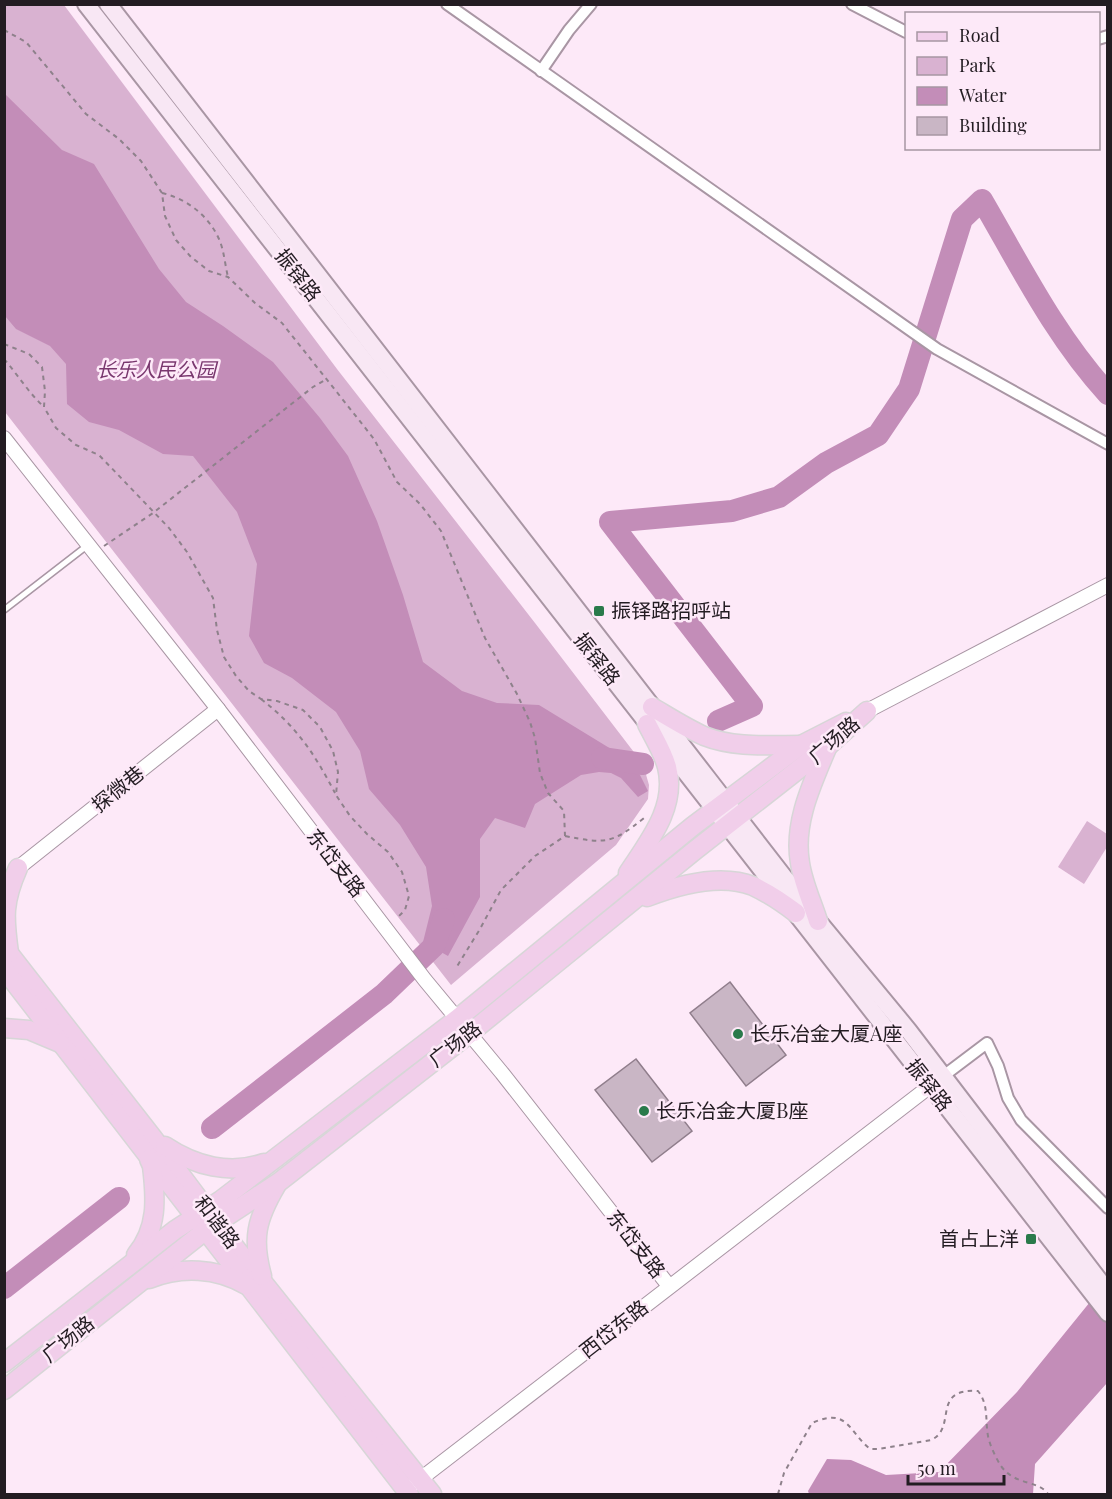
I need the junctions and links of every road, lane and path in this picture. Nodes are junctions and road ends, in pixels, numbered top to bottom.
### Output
1 (86, 4) edge
2 (108, 4) edge
3 (447, 4) edge
4 (591, 4) edge
5 (852, 4) edge
6 (4, 30) edge
7 (905, 31) edge
8 (541, 71) junction
9 (162, 193) junction
10 (228, 277) junction
11 (4, 344) edge
12 (4, 359) edge
13 (326, 380) junction
14 (44, 407) junction
15 (4, 438) edge
16 (1107, 444) edge
17 (153, 513) junction
18 (91, 549) junction
19 (1107, 585) edge
20 (4, 610) edge
21 (261, 699) junction
22 (218, 709) junction
23 (867, 711) junction
24 (650, 716) junction
25 (801, 745) junction
26 (827, 747) junction
27 (336, 795) junction
28 (721, 805) junction
29 (645, 817) dead end
30 (733, 821) junction
31 (566, 836) junction
32 (11, 870) edge
33 (620, 885) junction
34 (634, 901) junction
35 (796, 913) junction
36 (396, 919) dead end
37 (818, 921) junction
38 (6, 956) edge
39 (456, 968) dead end
40 (457, 1019) junction
41 (4, 1028) edge
42 (469, 1034) junction
43 (64, 1046) junction
44 (936, 1081) junction
45 (149, 1143) junction
46 (272, 1161) junction
47 (279, 1182) junction
48 (1107, 1208) edge
49 (207, 1220) junction
50 (122, 1272) junction
51 (255, 1282) junction
52 (669, 1286) junction
53 (134, 1287) junction
54 (1099, 1288) edge
55 (1107, 1313) edge
56 (4, 1363) edge
57 (4, 1390) edge
58 (420, 1480) junction
59 (405, 1493) edge
60 (432, 1494) edge
61 (778, 1494) edge
62 (1048, 1494) edge

1 - 24 main road, 振铎路
2 - 24 main road, 振铎路
3 - 8 street
4 - 8 street
5 - 7 street
6 - 9 path
8 - 16 street
9 - 10 path
9 - 10 path
10 - 13 path
11 - 14 path
12 - 14 path
13 - 17 path
13 - 31 path
14 - 17 path
15 - 18 street, 东岱支路
17 - 18 path
17 - 21 path
18 - 20 lane
18 - 22 street, 东岱支路
19 - 23 street
21 - 27 path
21 - 27 path
22 - 32 street, 探微巷
22 - 40 street, 东岱支路
23 - 25 main road, 广场路
23 - 26 main road, 广场路
24 - 25 main road
24 - 28 main road, 振铎路
24 - 33 main road
25 - 28 main road, 广场路
26 - 30 main road, 广场路
26 - 37 main road
27 - 36 path
28 - 30 main road, 振铎路
28 - 33 main road, 广场路
29 - 31 path
30 - 34 main road, 广场路
30 - 35 main road, 振铎路
30 - 37 main road, 振铎路
31 - 39 path
32 - 38 main road
33 - 40 main road, 广场路
34 - 35 main road
34 - 42 main road, 广场路
35 - 44 main road, 振铎路
37 - 44 main road, 振铎路
38 - 43 main road, 和谐路
38 - 45 main road, 和谐路
40 - 42 street, 东岱支路
40 - 46 main road, 广场路
41 - 43 main road
42 - 47 main road, 广场路
42 - 52 street, 东岱支路
43 - 45 main road, 和谐路
44 - 48 street
44 - 52 street, 西岱东路
44 - 54 main road, 振铎路
45 - 46 main road
45 - 49 main road, 和谐路
45 - 50 main road
46 - 49 main road, 广场路
47 - 49 main road, 广场路
47 - 51 main road
49 - 50 main road, 广场路
49 - 51 main road, 和谐路
49 - 53 main road, 广场路
50 - 56 main road, 广场路
51 - 53 main road
51 - 58 main road, 和谐路
51 - 59 main road, 和谐路
52 - 58 street, 西岱东路
53 - 57 main road, 广场路
54 - 55 main road, 振铎路
58 - 59 street, 西岱东路
58 - 60 main road, 和谐路
61 - 62 path

